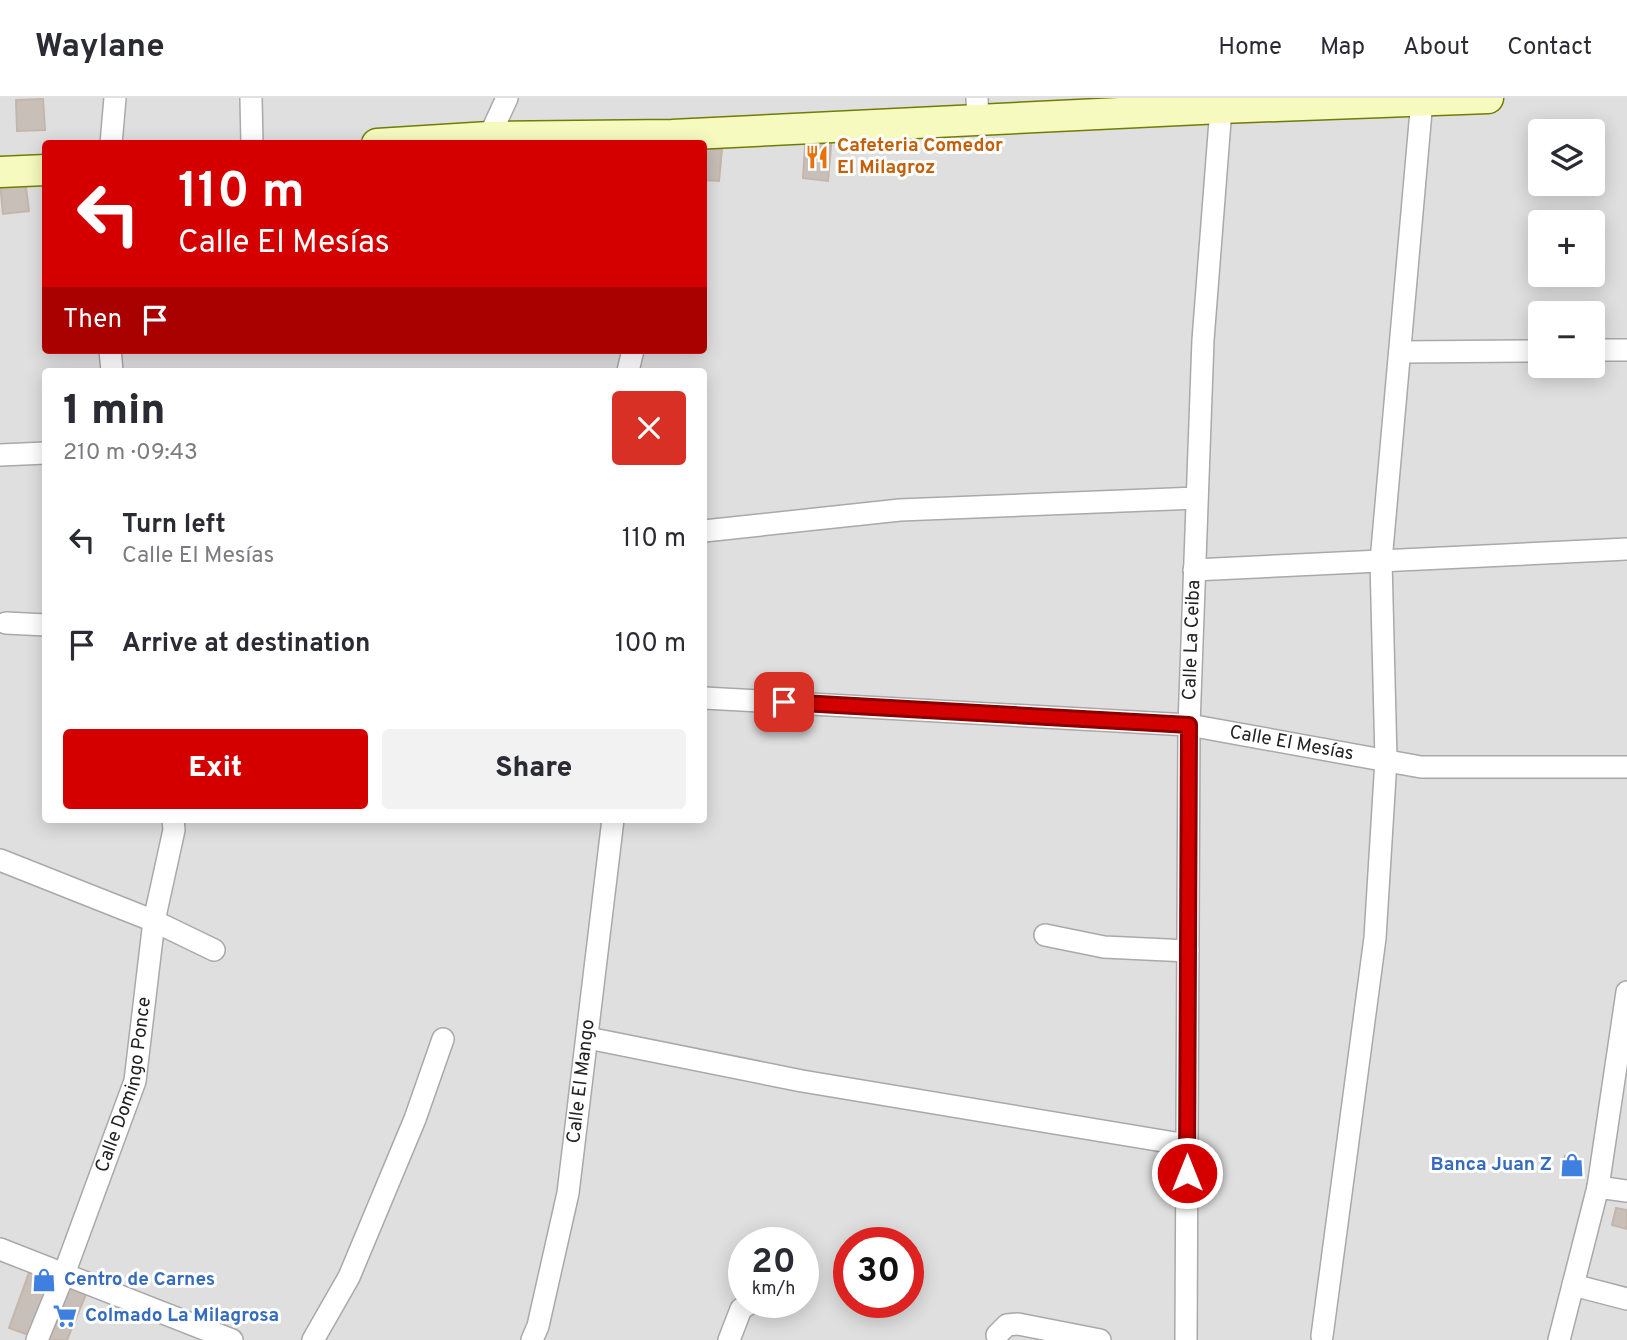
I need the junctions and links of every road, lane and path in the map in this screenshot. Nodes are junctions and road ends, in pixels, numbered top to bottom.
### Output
1 (115, 98) edge
2 (251, 98) edge
3 (507, 98) edge
4 (1488, 98) edge
5 (1422, 100) junction
6 (1221, 108) junction
7 (977, 109) edge
8 (489, 137) junction
9 (672, 139) edge
10 (111, 140) edge
11 (252, 140) edge
12 (441, 140) edge
13 (42, 170) edge
14 (0, 172) edge
15 (1605, 350) edge
16 (1627, 350) edge
17 (1528, 351) edge
18 (1400, 352) junction
19 (42, 453) edge
20 (0, 455) edge
21 (1197, 498) junction
22 (707, 531) edge
23 (1627, 549) edge
24 (1381, 561) junction
25 (1194, 570) junction
26 (6, 623) dead end
27 (42, 625) edge
28 (707, 698) edge
29 (1189, 725) junction
30 (1386, 760) junction
31 (1627, 767) edge
32 (173, 823) edge
33 (613, 823) edge
34 (0, 860) edge
35 (154, 921) junction
36 (1045, 935) dead end
37 (214, 950) dead end
38 (1188, 951) junction
39 (1627, 992) edge
40 (588, 1038) junction
41 (443, 1039) dead end
42 (1187, 1145) junction
43 (1598, 1187) junction
44 (1627, 1191) edge
45 (0, 1249) edge
46 (64, 1274) junction
47 (1573, 1285) junction
48 (1627, 1299) edge
49 (738, 1318) edge
50 (997, 1335) dead end
51 (1322, 1336) dead end
52 (37, 1340) edge
53 (232, 1340) edge
54 (313, 1340) edge
55 (532, 1340) edge
56 (729, 1340) edge
57 (1100, 1340) edge
58 (1186, 1340) edge
59 (1559, 1340) edge

1 - 10 street
2 - 11 street
3 - 8 street
4 - 5 street
5 - 6 street
5 - 18 street
6 - 7 street
6 - 21 street, Calle La Ceiba
7 - 9 street
8 - 9 street
8 - 12 street
13 - 14 street
15 - 16 street
17 - 18 street
18 - 24 street
19 - 20 street
21 - 22 street
21 - 25 street, Calle La Ceiba
23 - 24 street
24 - 25 street
24 - 30 street
25 - 29 street, Calle La Ceiba
26 - 27 street
28 - 29 street, Calle El Mesías
29 - 30 street, Calle El Mesías
29 - 38 street, Calle La Ceiba
30 - 31 street, Calle El Mesías
30 - 51 street
32 - 35 street, Calle Domingo Ponce
33 - 40 street, Calle El Mango
34 - 35 street
35 - 37 street
35 - 46 street, Calle Domingo Ponce
36 - 38 street
38 - 42 street, Calle La Ceiba
39 - 43 street
40 - 42 street
40 - 55 street, Calle El Mango
41 - 54 street
42 - 58 street, Calle La Ceiba
43 - 44 street
43 - 47 street
45 - 46 street
46 - 52 street, Calle Domingo Ponce
46 - 53 street
47 - 48 street
47 - 59 street
49 - 56 street
50 - 57 street

